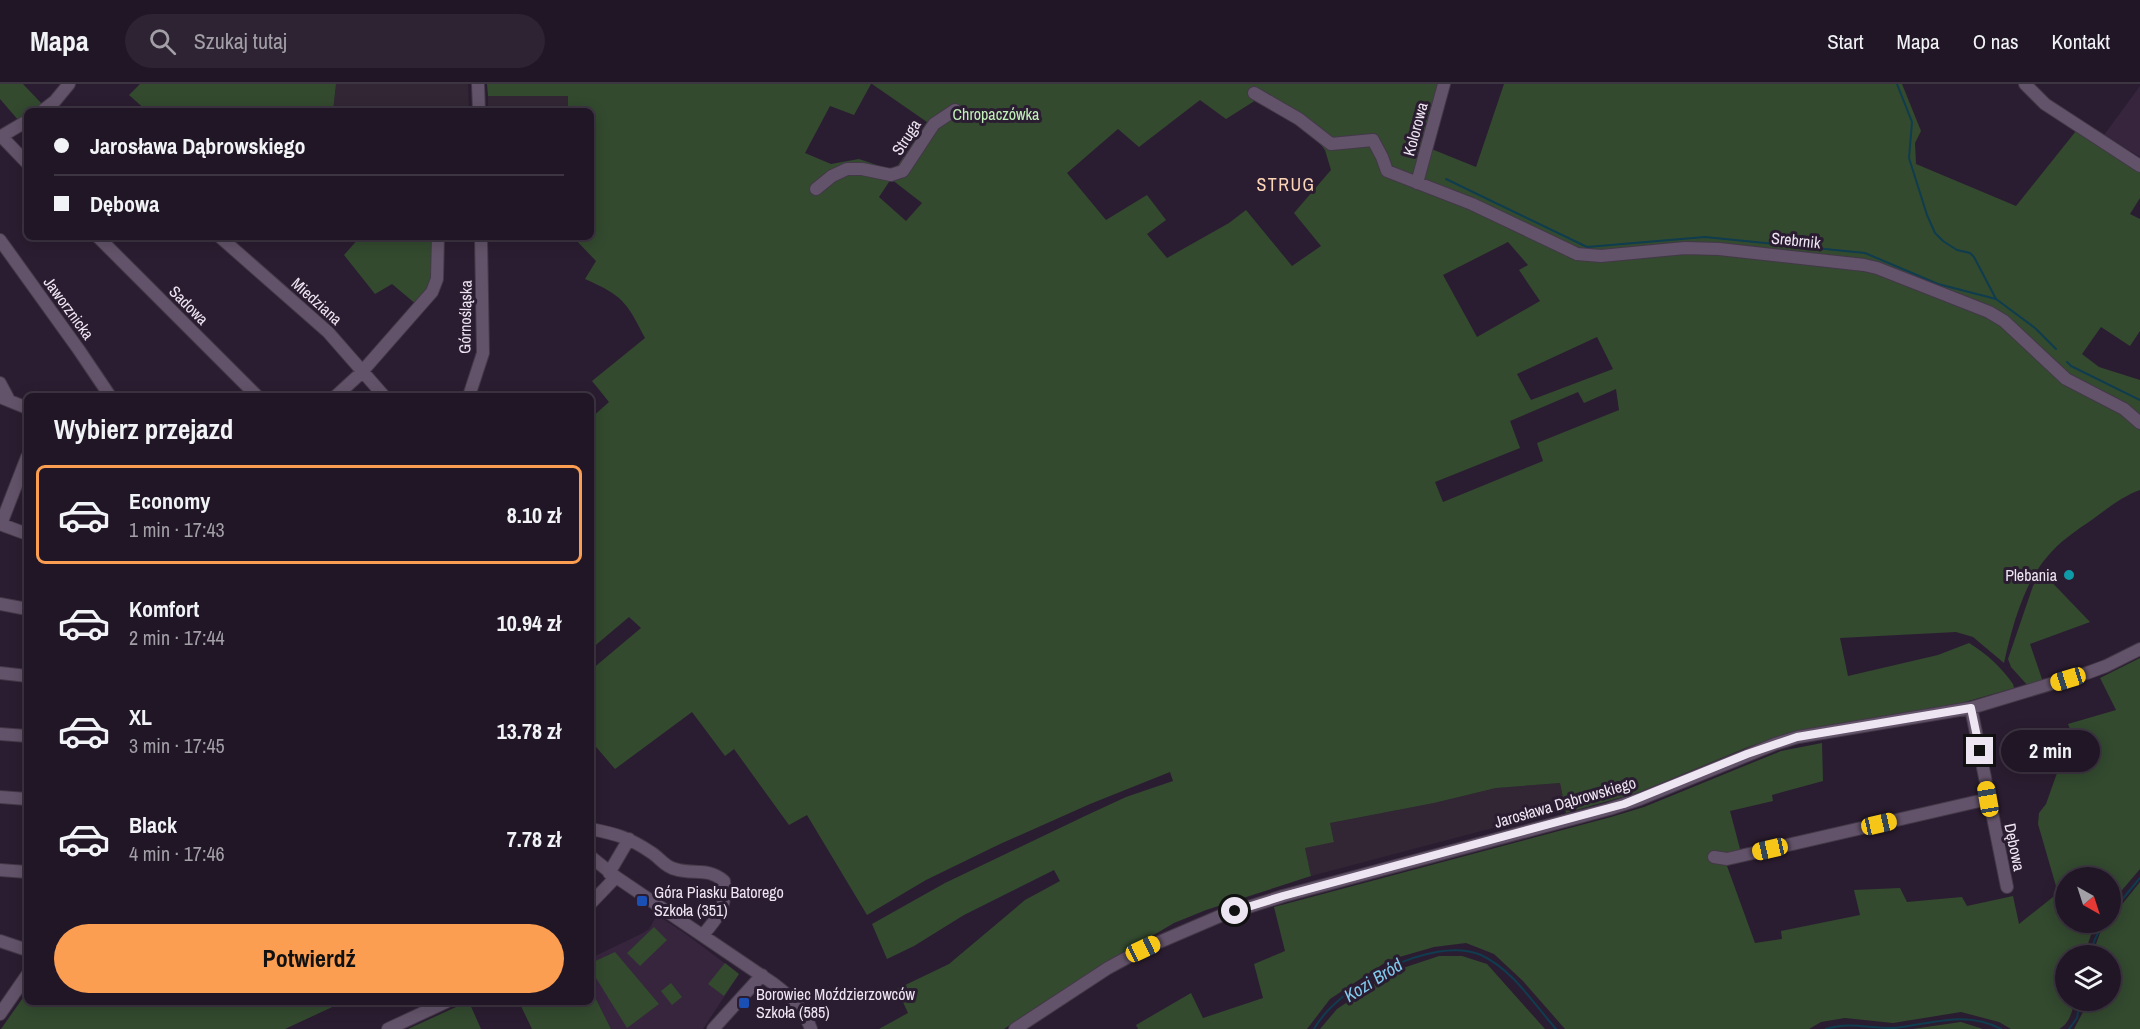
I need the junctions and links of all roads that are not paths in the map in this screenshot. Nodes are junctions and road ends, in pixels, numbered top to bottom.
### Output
1 (69, 84) edge
2 (478, 84) edge
3 (1444, 84) edge
4 (2025, 84) edge
5 (1254, 93) dead end
6 (46, 108) edge
7 (478, 108) edge
8 (955, 110) dead end
9 (24, 123) edge
10 (1, 136) edge
11 (24, 160) edge
12 (2140, 166) edge
13 (1417, 183) junction
14 (816, 189) dead end
15 (0, 240) edge
16 (101, 240) edge
17 (223, 240) edge
18 (438, 240) edge
19 (481, 240) edge
20 (363, 370) junction
21 (0, 382) edge
22 (108, 393) edge
23 (253, 393) edge
24 (339, 393) edge
25 (382, 393) edge
26 (471, 393) edge
27 (4, 398) edge
28 (24, 407) edge
29 (2140, 423) edge
30 (24, 464) edge
31 (0, 524) edge
32 (24, 533) edge
33 (0, 604) edge
34 (24, 608) edge
35 (2140, 649) edge
36 (0, 673) edge
37 (24, 676) edge
38 (1971, 708) junction
39 (0, 734) edge
40 (24, 736) edge
41 (0, 797) edge
42 (24, 799) edge
43 (1988, 799) junction
44 (594, 830) edge
45 (629, 839) junction
46 (1714, 857) dead end
47 (594, 860) edge
48 (0, 870) edge
49 (24, 872) edge
50 (612, 875) junction
51 (2007, 887) dead end
52 (594, 899) edge
53 (703, 935) junction
54 (0, 941) edge
55 (24, 949) edge
56 (762, 975) junction
57 (24, 979) edge
58 (440, 1005) edge
59 (0, 1014) edge
60 (388, 1029) edge
61 (713, 1029) edge
62 (811, 1029) edge
63 (1015, 1029) edge

1 - 6 street
2 - 7 street
3 - 13 street, Kolorowa
4 - 12 street
5 - 13 street, Srebrnik
8 - 14 street, Struga
9 - 10 street
10 - 11 street
13 - 29 street, Srebrnik
15 - 22 street, Jaworznicka
16 - 23 street, Sadowa
17 - 20 street, Miedziana
18 - 20 street
19 - 26 street, Górnośląska
20 - 24 street
20 - 25 street, Miedziana
21 - 27 street
27 - 28 street
30 - 31 street
31 - 32 street
33 - 34 street
35 - 38 street, Jarosława Dąbrowskiego
36 - 37 street
38 - 43 street, Dębowa
38 - 63 street, Jarosława Dąbrowskiego
39 - 40 street
41 - 42 street
43 - 46 street
43 - 51 street, Dębowa
44 - 45 street
45 - 50 street
45 - 53 street
47 - 50 street
48 - 49 street
50 - 52 street
50 - 53 street
53 - 56 street
54 - 55 street
56 - 61 street
56 - 62 street
57 - 59 street
58 - 60 street

